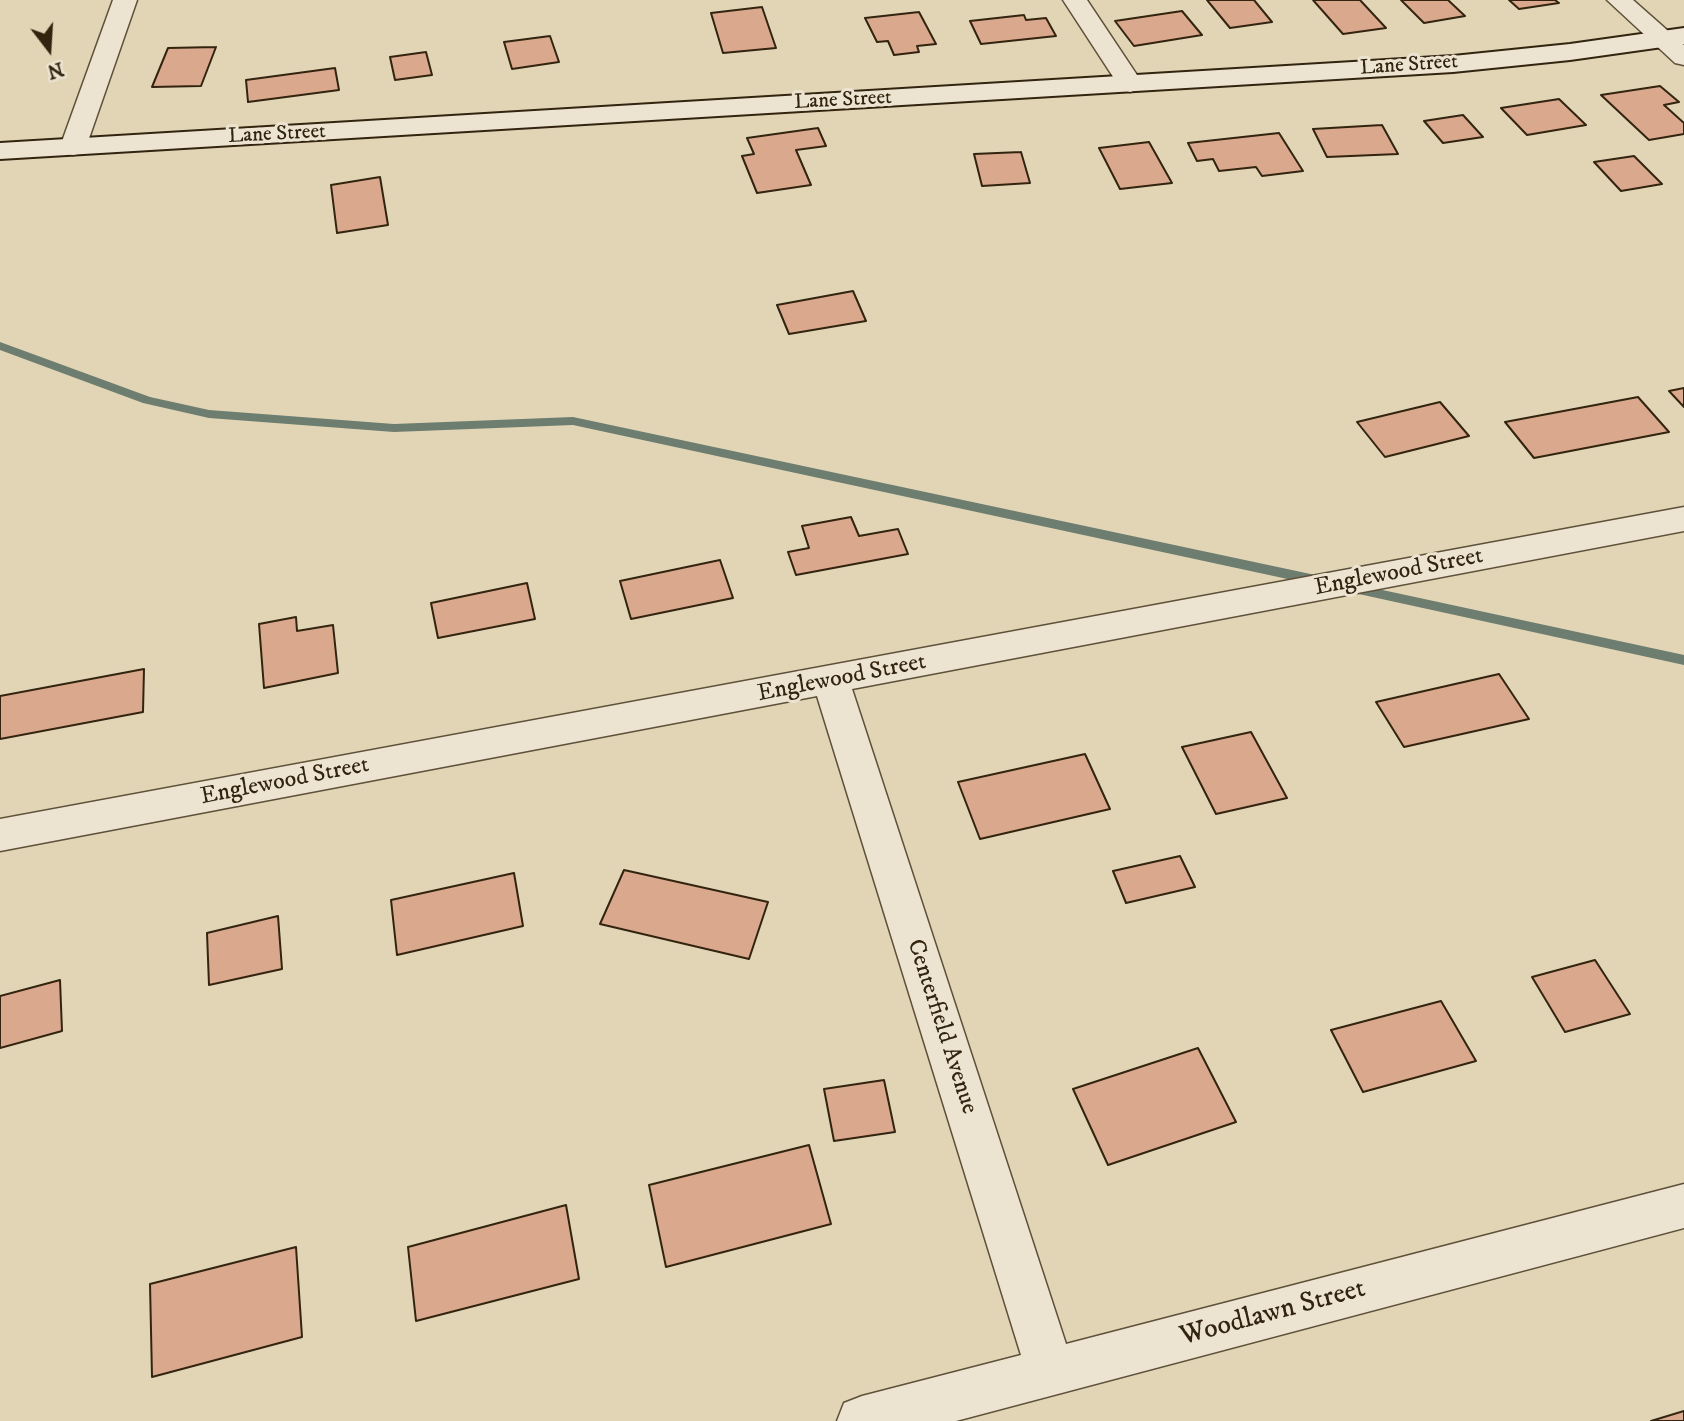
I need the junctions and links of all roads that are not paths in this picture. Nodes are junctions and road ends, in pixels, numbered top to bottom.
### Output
1 (125, 0) edge
2 (1075, 0) edge
3 (1619, 0) edge
4 (1673, 38) edge
5 (1684, 58) edge
6 (1130, 84) junction
7 (74, 147) junction
8 (0, 151) edge
9 (1684, 519) edge
10 (831, 681) junction
11 (0, 835) edge
12 (1684, 1206) edge
13 (1051, 1373) junction
14 (862, 1421) edge

1 - 7 street
2 - 6 street
3 - 4 street
4 - 5 street
4 - 6 main road, Lane Street
6 - 7 main road, Lane Street
7 - 8 main road, Lane Street
9 - 10 street, Englewood Street
10 - 11 street, Englewood Street
10 - 13 street, Centerfield Avenue
12 - 13 street, Woodlawn Street
13 - 14 street, Woodlawn Street

